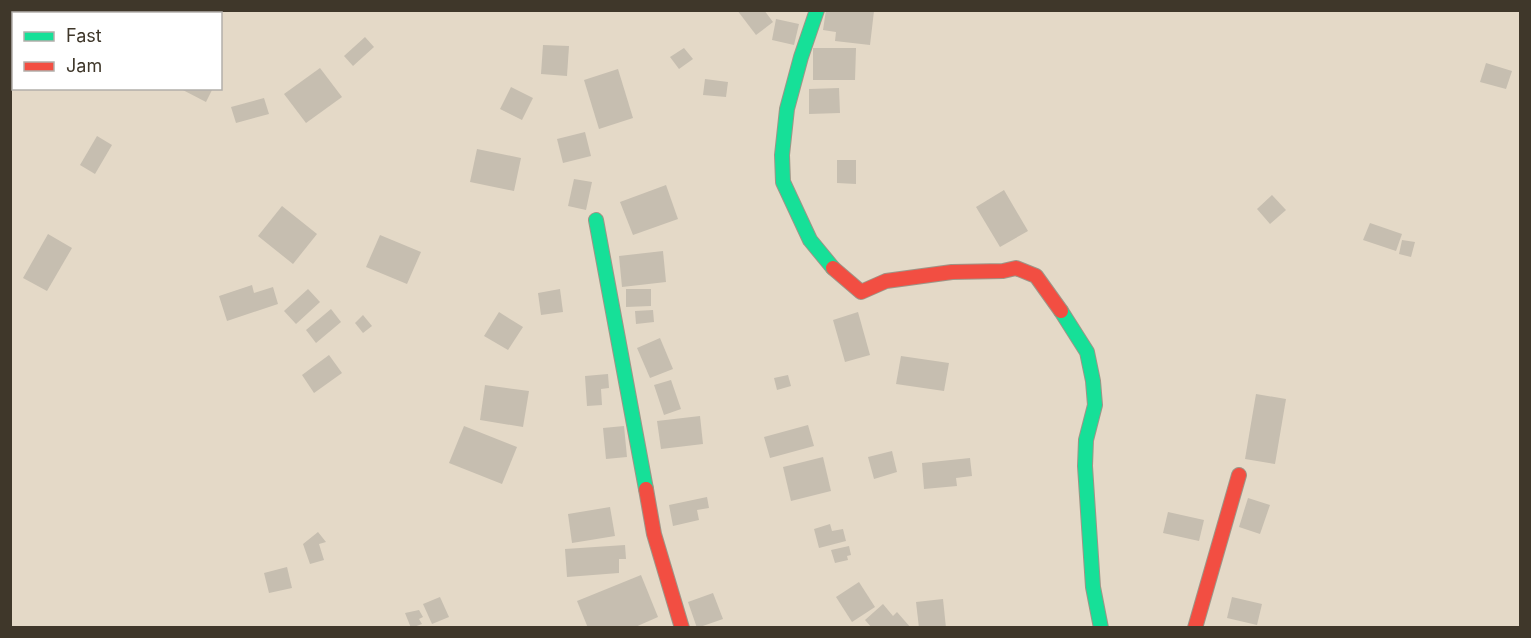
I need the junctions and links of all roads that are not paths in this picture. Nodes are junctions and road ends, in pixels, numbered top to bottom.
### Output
1 (816, 10) edge
2 (596, 220) dead end
3 (1239, 475) dead end
4 (682, 627) edge
5 (1101, 627) edge
6 (1195, 627) edge

1 - 5 street
2 - 4 street
3 - 6 street

